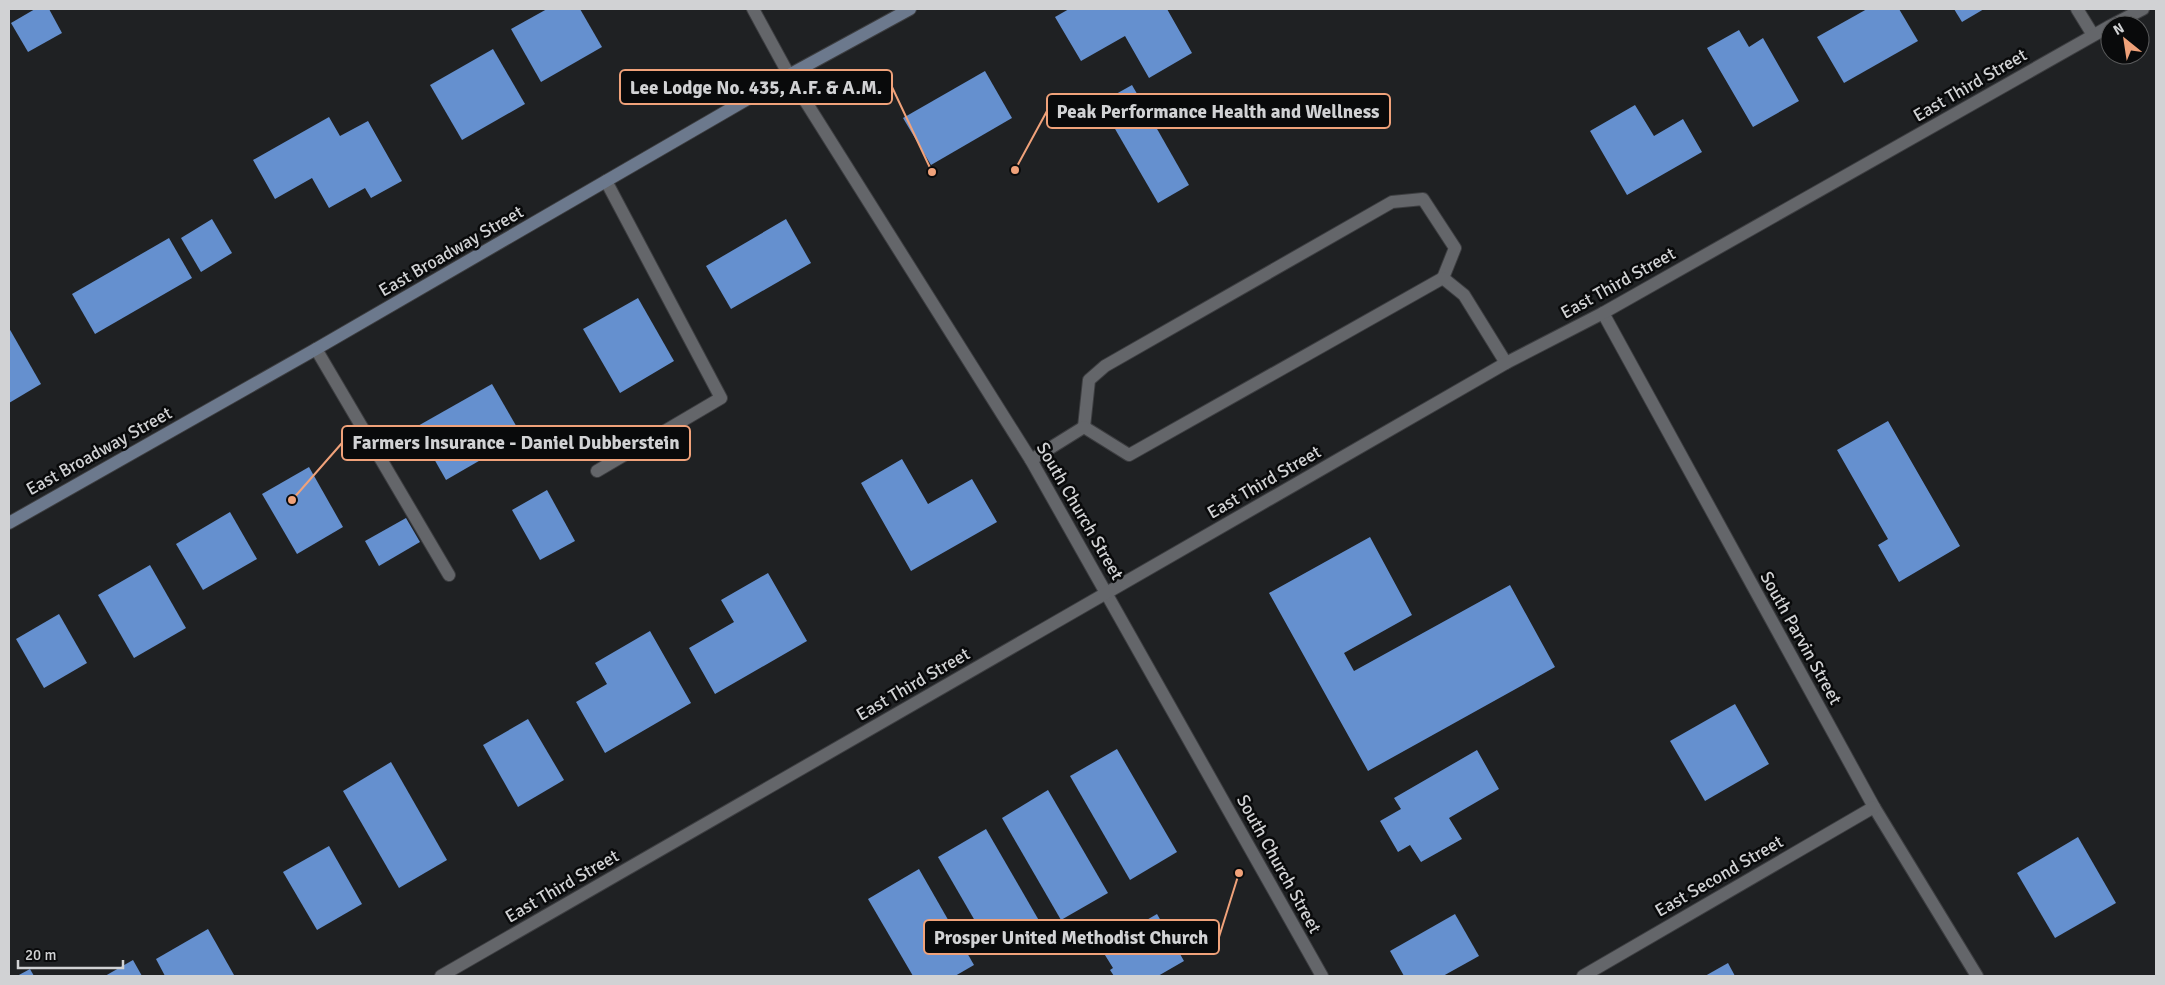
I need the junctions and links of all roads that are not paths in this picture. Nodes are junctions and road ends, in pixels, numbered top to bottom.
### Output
1 (753, 9) edge
2 (910, 9) edge
3 (2078, 9) edge
4 (2100, 32) edge
5 (2093, 35) junction
6 (789, 75) junction
7 (606, 181) junction
8 (1443, 278) junction
9 (1603, 313) junction
10 (316, 349) junction
11 (1506, 363) junction
12 (1084, 427) junction
13 (1031, 460) junction
14 (597, 471) dead end
15 (9, 523) edge
16 (449, 575) dead end
17 (1107, 593) junction
18 (1874, 807) junction
19 (441, 976) edge
20 (1322, 976) edge
21 (1582, 976) edge
22 (1977, 976) edge

1 - 6 street, South Church Street
2 - 6 street, East Broadway Street
3 - 5 street
4 - 5 street, East Third Street
5 - 9 street, East Third Street
6 - 7 street, East Broadway Street
6 - 13 street, South Church Street
7 - 10 street, East Broadway Street
7 - 14 street
8 - 11 street
8 - 12 street
8 - 12 street
9 - 11 street, East Third Street
9 - 18 street, South Parvin Street
10 - 15 street, East Broadway Street
10 - 16 street
11 - 17 street, East Third Street
12 - 13 street
13 - 17 street, South Church Street
17 - 19 street, East Third Street
17 - 20 street, South Church Street
18 - 21 street, East Second Street
18 - 22 street, South Parvin Street

